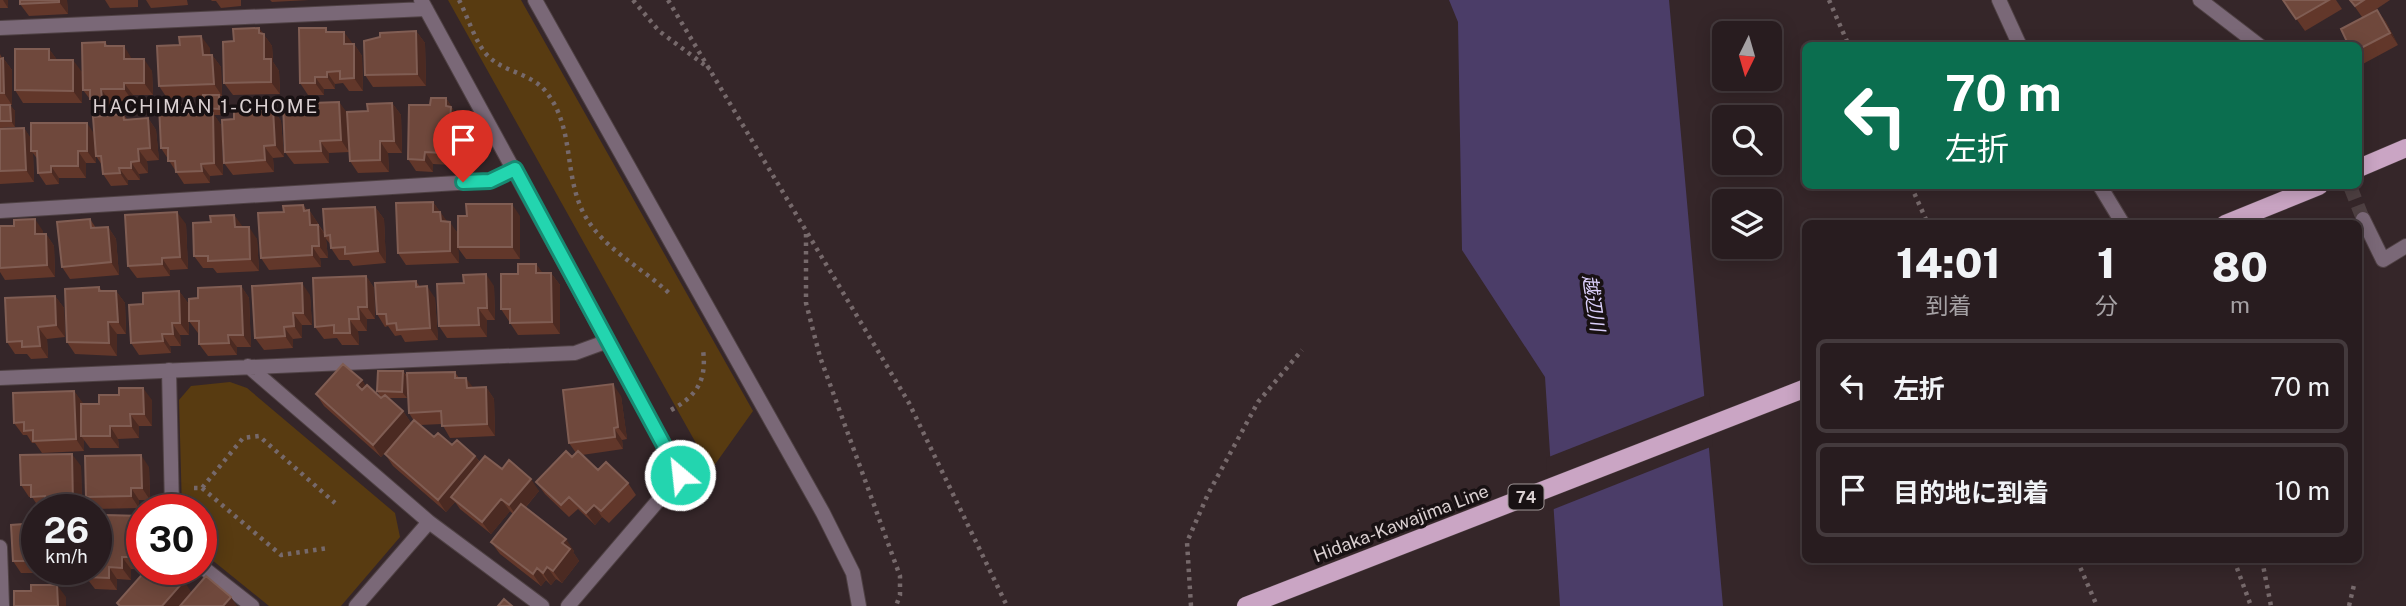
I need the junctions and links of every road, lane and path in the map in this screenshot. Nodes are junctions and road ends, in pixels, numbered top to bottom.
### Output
1 (459, 0) edge
2 (535, 0) edge
3 (634, 0) edge
4 (668, 0) edge
5 (1829, 0) edge
6 (1999, 0) edge
7 (2200, 0) edge
8 (423, 5) edge
9 (0, 28) edge
10 (1847, 42) edge
11 (2019, 42) edge
12 (2255, 42) edge
13 (713, 71) junction
14 (2406, 148) edge
15 (2362, 168) edge
16 (515, 169) junction
17 (1912, 189) edge
18 (2102, 189) edge
19 (2312, 189) edge
20 (0, 211) edge
21 (2363, 219) dead end
22 (1926, 220) edge
23 (2121, 220) edge
24 (2235, 220) edge
25 (806, 233) junction
26 (2406, 246) edge
27 (675, 303) dead end
28 (608, 341) junction
29 (697, 341) dead end
30 (1302, 350) dead end
31 (248, 366) junction
32 (169, 370) junction
33 (0, 378) edge
34 (1802, 390) edge
35 (670, 410) dead end
36 (172, 488) junction
37 (202, 488) junction
38 (172, 494) edge
39 (335, 503) dead end
40 (429, 522) junction
41 (0, 547) edge
42 (328, 548) dead end
43 (2078, 563) edge
44 (2235, 563) edge
45 (2263, 563) edge
46 (217, 579) edge
47 (2354, 585) dead end
48 (2, 606) edge
49 (252, 606) edge
50 (356, 606) edge
51 (542, 606) edge
52 (568, 606) edge
53 (859, 606) edge
54 (896, 606) edge
55 (1007, 606) edge
56 (1191, 606) edge
57 (1246, 606) edge
58 (2097, 606) edge
59 (2251, 606) edge
60 (2271, 606) edge
61 (2349, 606) edge

1 - 27 path
2 - 53 street
3 - 13 path
4 - 13 path
5 - 10 path
6 - 11 street
7 - 12 street
8 - 9 street
8 - 16 street
13 - 25 path
14 - 15 main road
16 - 20 street
16 - 28 street
17 - 22 path
18 - 23 street
19 - 24 main road
21 - 26 street
25 - 54 path
25 - 55 path
28 - 31 street
28 - 52 street
29 - 35 path
30 - 56 path
31 - 32 street
31 - 40 street
32 - 33 street
32 - 36 street
34 - 57 main road, Hidaka-Kawajima Line / 74
36 - 37 path
36 - 38 street
37 - 39 path
37 - 42 path
40 - 50 street
40 - 51 street
41 - 48 street
43 - 58 path
44 - 59 path
45 - 60 path
46 - 49 street
47 - 61 path

